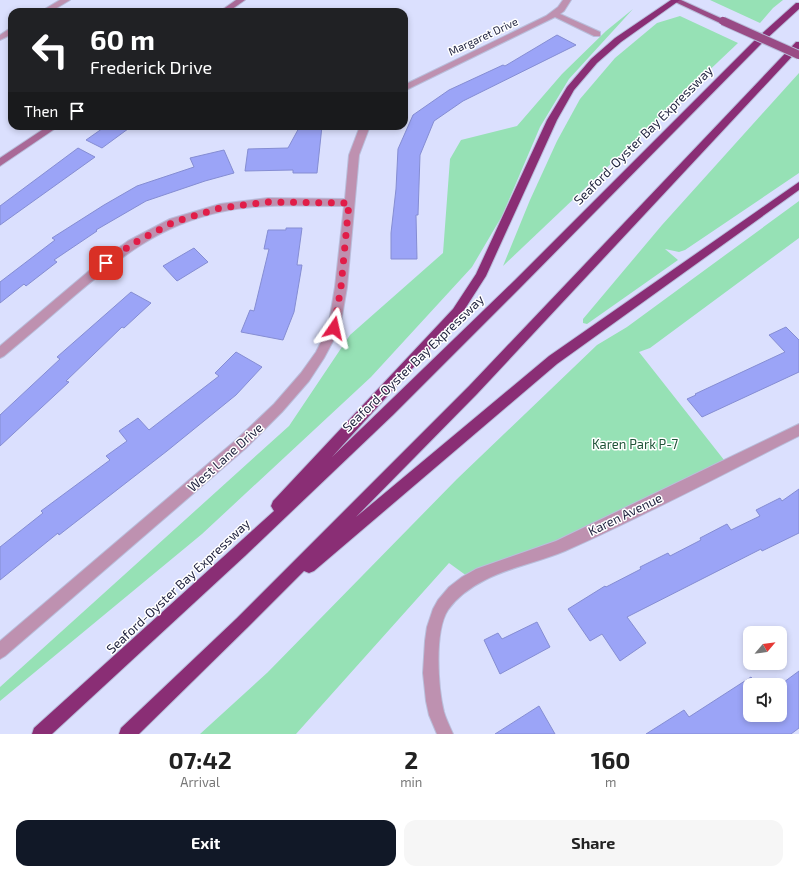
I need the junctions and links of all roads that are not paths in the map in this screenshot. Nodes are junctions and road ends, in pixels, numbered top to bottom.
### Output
1 (66, 0) edge
2 (241, 0) edge
3 (567, 0) edge
4 (676, 0) edge
5 (799, 5) edge
6 (51, 8) edge
7 (229, 8) edge
8 (554, 14) junction
9 (597, 34) dead end
10 (799, 44) edge
11 (799, 55) edge
12 (408, 86) edge
13 (48, 130) edge
14 (363, 130) edge
15 (0, 163) edge
16 (799, 185) edge
17 (349, 203) junction
18 (0, 352) edge
19 (799, 430) edge
20 (206, 583) junction
21 (242, 623) junction
22 (0, 651) edge
23 (40, 734) edge
24 (127, 734) edge
25 (445, 734) edge

1 - 6 street
2 - 7 street
3 - 8 street, Margaret Drive
4 - 11 main road, bridge
4 - 20 highway
5 - 20 highway, Seaford-Oyster Bay Expressway
8 - 9 street
8 - 12 street, Margaret Drive
10 - 21 highway
13 - 15 street
14 - 17 street
16 - 21 highway
17 - 18 street
17 - 22 street, West Lane Drive
19 - 25 street, Karen Avenue
20 - 23 highway, Seaford-Oyster Bay Expressway
21 - 24 highway

